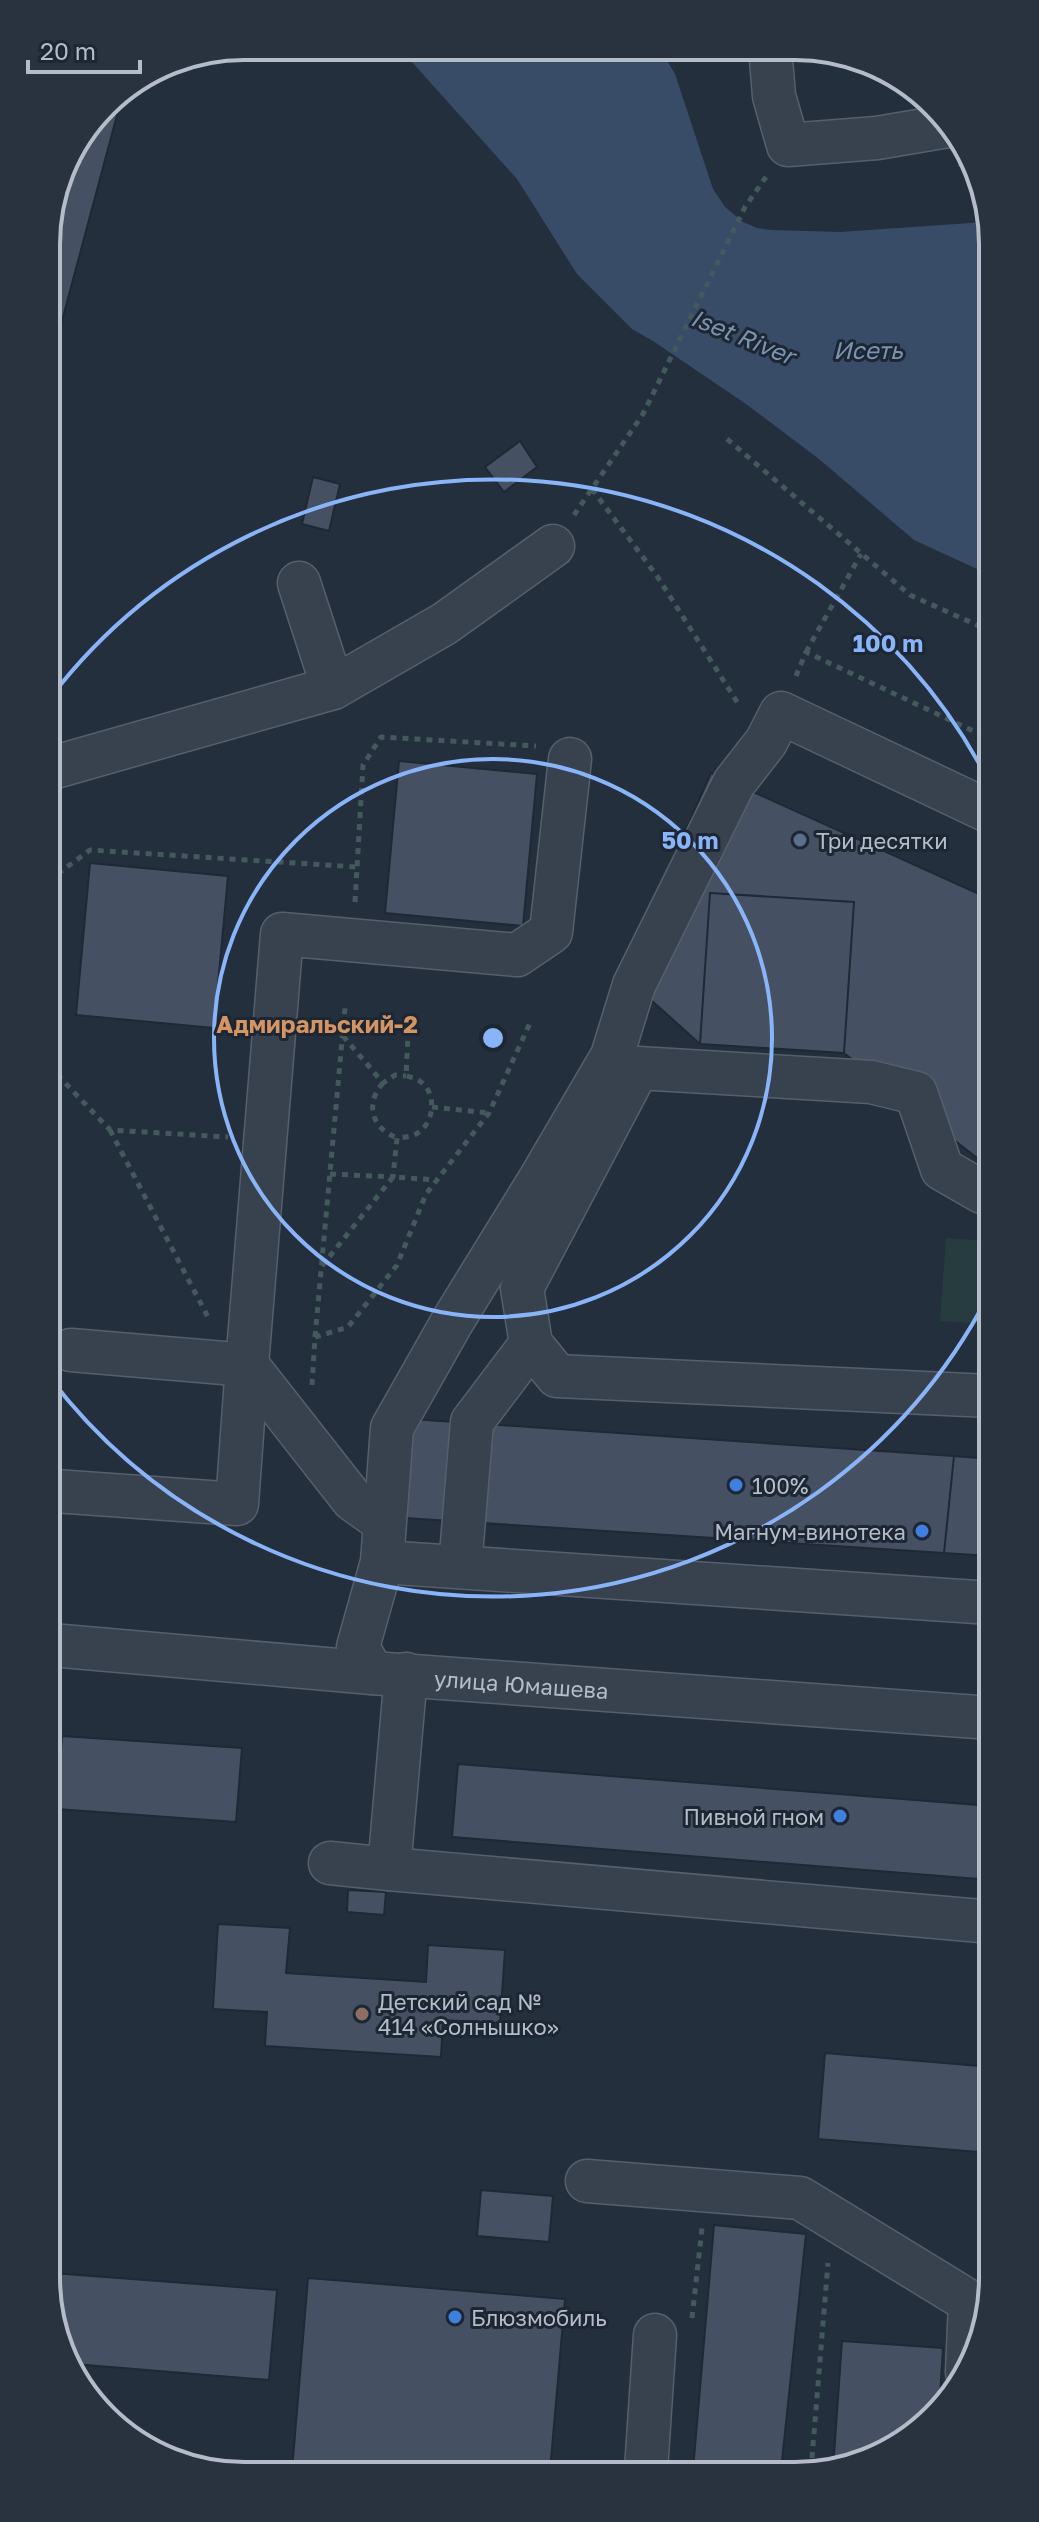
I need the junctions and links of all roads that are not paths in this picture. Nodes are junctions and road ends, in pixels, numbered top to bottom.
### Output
1 (771, 60) edge
2 (937, 128) edge
3 (553, 546) road end
4 (299, 583) dead end
5 (333, 688) junction
6 (570, 759) dead end
7 (60, 766) edge
8 (979, 807) edge
9 (979, 1190) edge
10 (531, 1344) junction
11 (71, 1350) dead end
12 (247, 1365) junction
13 (979, 1395) edge
14 (60, 1491) edge
15 (383, 1542) junction
16 (460, 1567) junction
17 (979, 1602) edge
18 (60, 1646) edge
19 (389, 1674) junction
20 (979, 1717) edge
21 (330, 1863) dead end
22 (389, 1869) junction
23 (979, 1921) edge
24 (587, 2181) dead end
25 (975, 2316) edge
26 (673, 2328) road end
27 (648, 2462) edge

1 - 2 street
3 - 5 street
4 - 5 street
5 - 7 street
6 - 12 street
8 - 15 street
9 - 10 street
10 - 13 street
10 - 16 street
11 - 12 street
12 - 14 street
12 - 15 street
15 - 16 street
15 - 19 street
16 - 17 street
18 - 19 street, улица Юмашева
19 - 20 street, улица Юмашева
19 - 22 street
21 - 22 street
22 - 23 street
24 - 25 street
26 - 27 street

